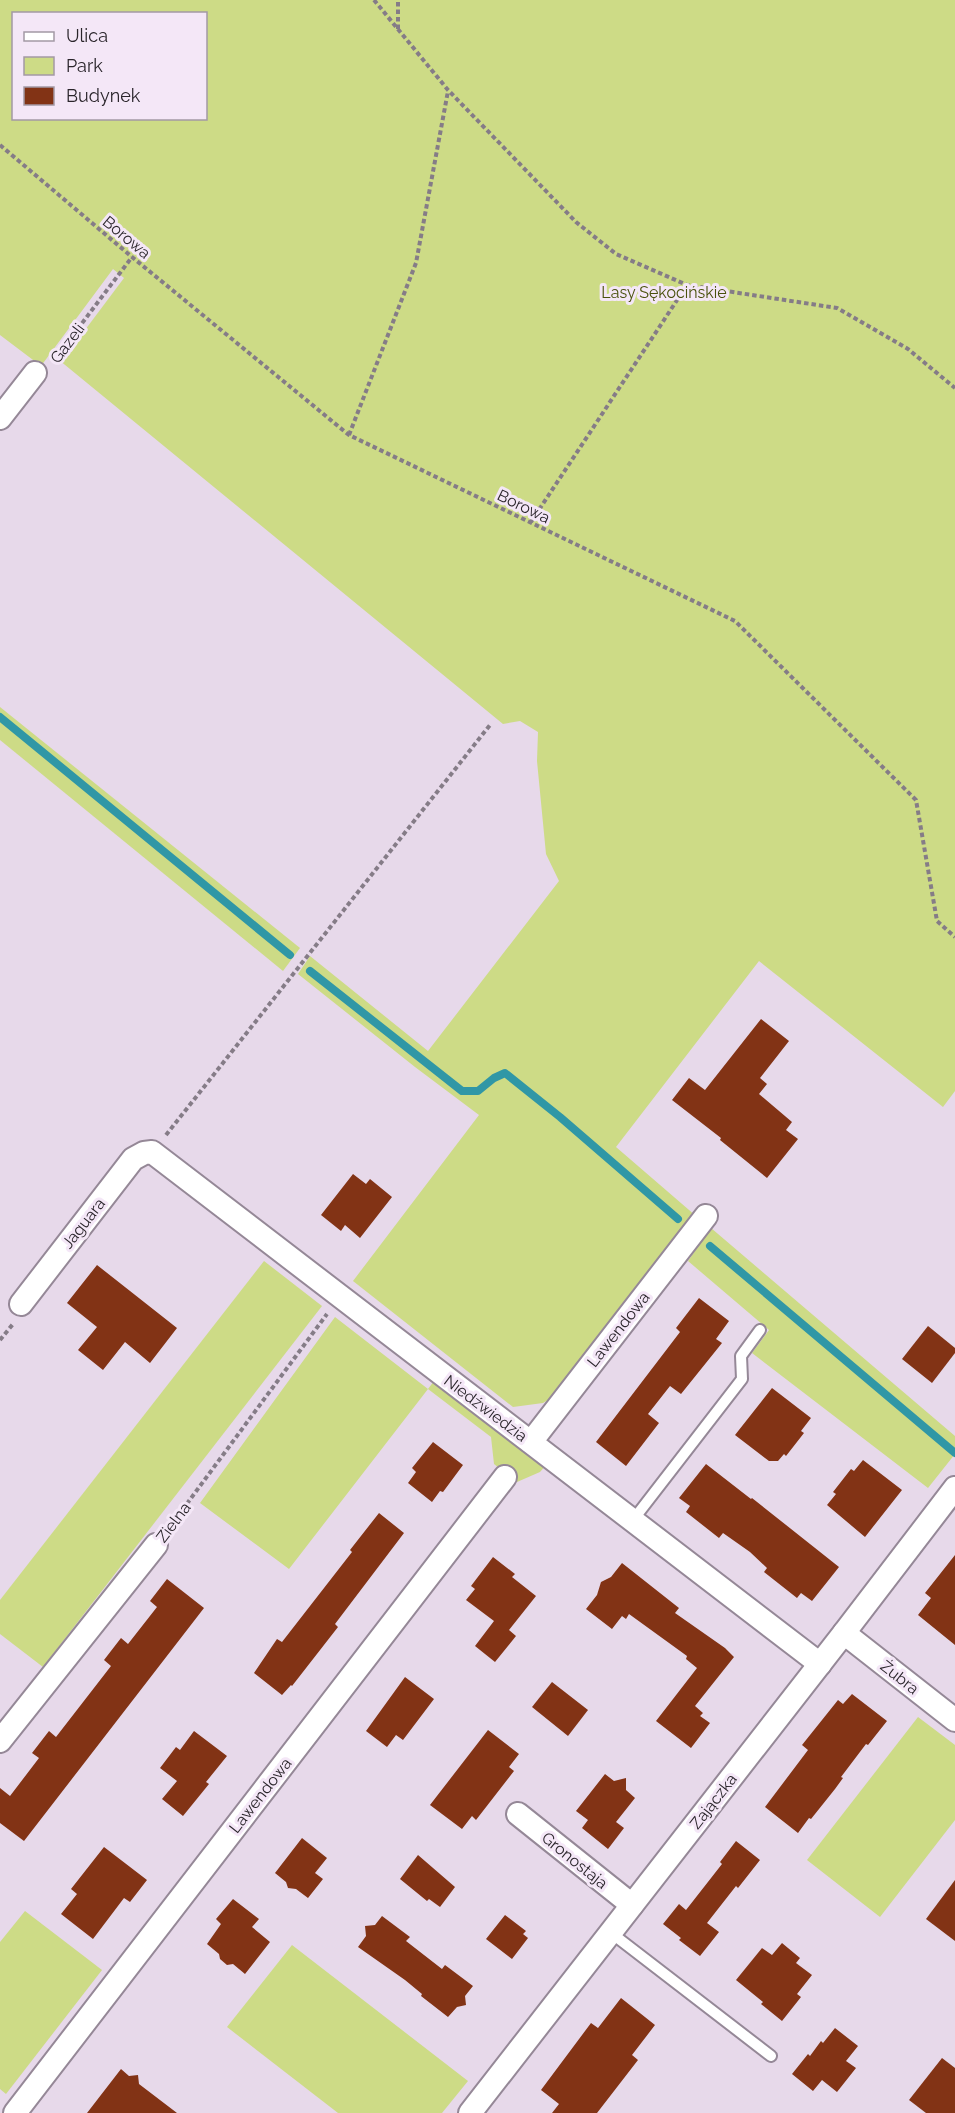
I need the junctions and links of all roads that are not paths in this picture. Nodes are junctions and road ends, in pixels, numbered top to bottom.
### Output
1 (35, 373) road end
2 (0, 418) edge
3 (152, 1152) joint
4 (706, 1216) dead end
5 (21, 1304) dead end
6 (760, 1330) dead end
7 (531, 1442) junction
8 (505, 1477) dead end
9 (955, 1488) edge
10 (633, 1520) junction
11 (156, 1545) road end
12 (844, 1634) junction
13 (819, 1664) junction
14 (955, 1720) edge
15 (0, 1742) edge
16 (518, 1815) dead end
17 (632, 1905) junction
18 (610, 1932) junction
19 (771, 2056) dead end
20 (15, 2113) edge
21 (470, 2113) edge

1 - 2 street, Gazeli
3 - 5 street, Jaguara
3 - 7 street, Niedźwiedzia
4 - 7 street, Lawendowa
6 - 10 lane
7 - 10 street, Niedźwiedzia
8 - 20 street, Lawendowa
9 - 12 street, Zajączka
10 - 13 street, Niedźwiedzia
11 - 15 street, Zielna
12 - 13 street, Zajączka
12 - 14 street, Żubra
13 - 17 street, Zajączka
16 - 17 street, Gronostaja
17 - 18 street, Zajączka
18 - 19 lane
18 - 21 street, Zajączka

